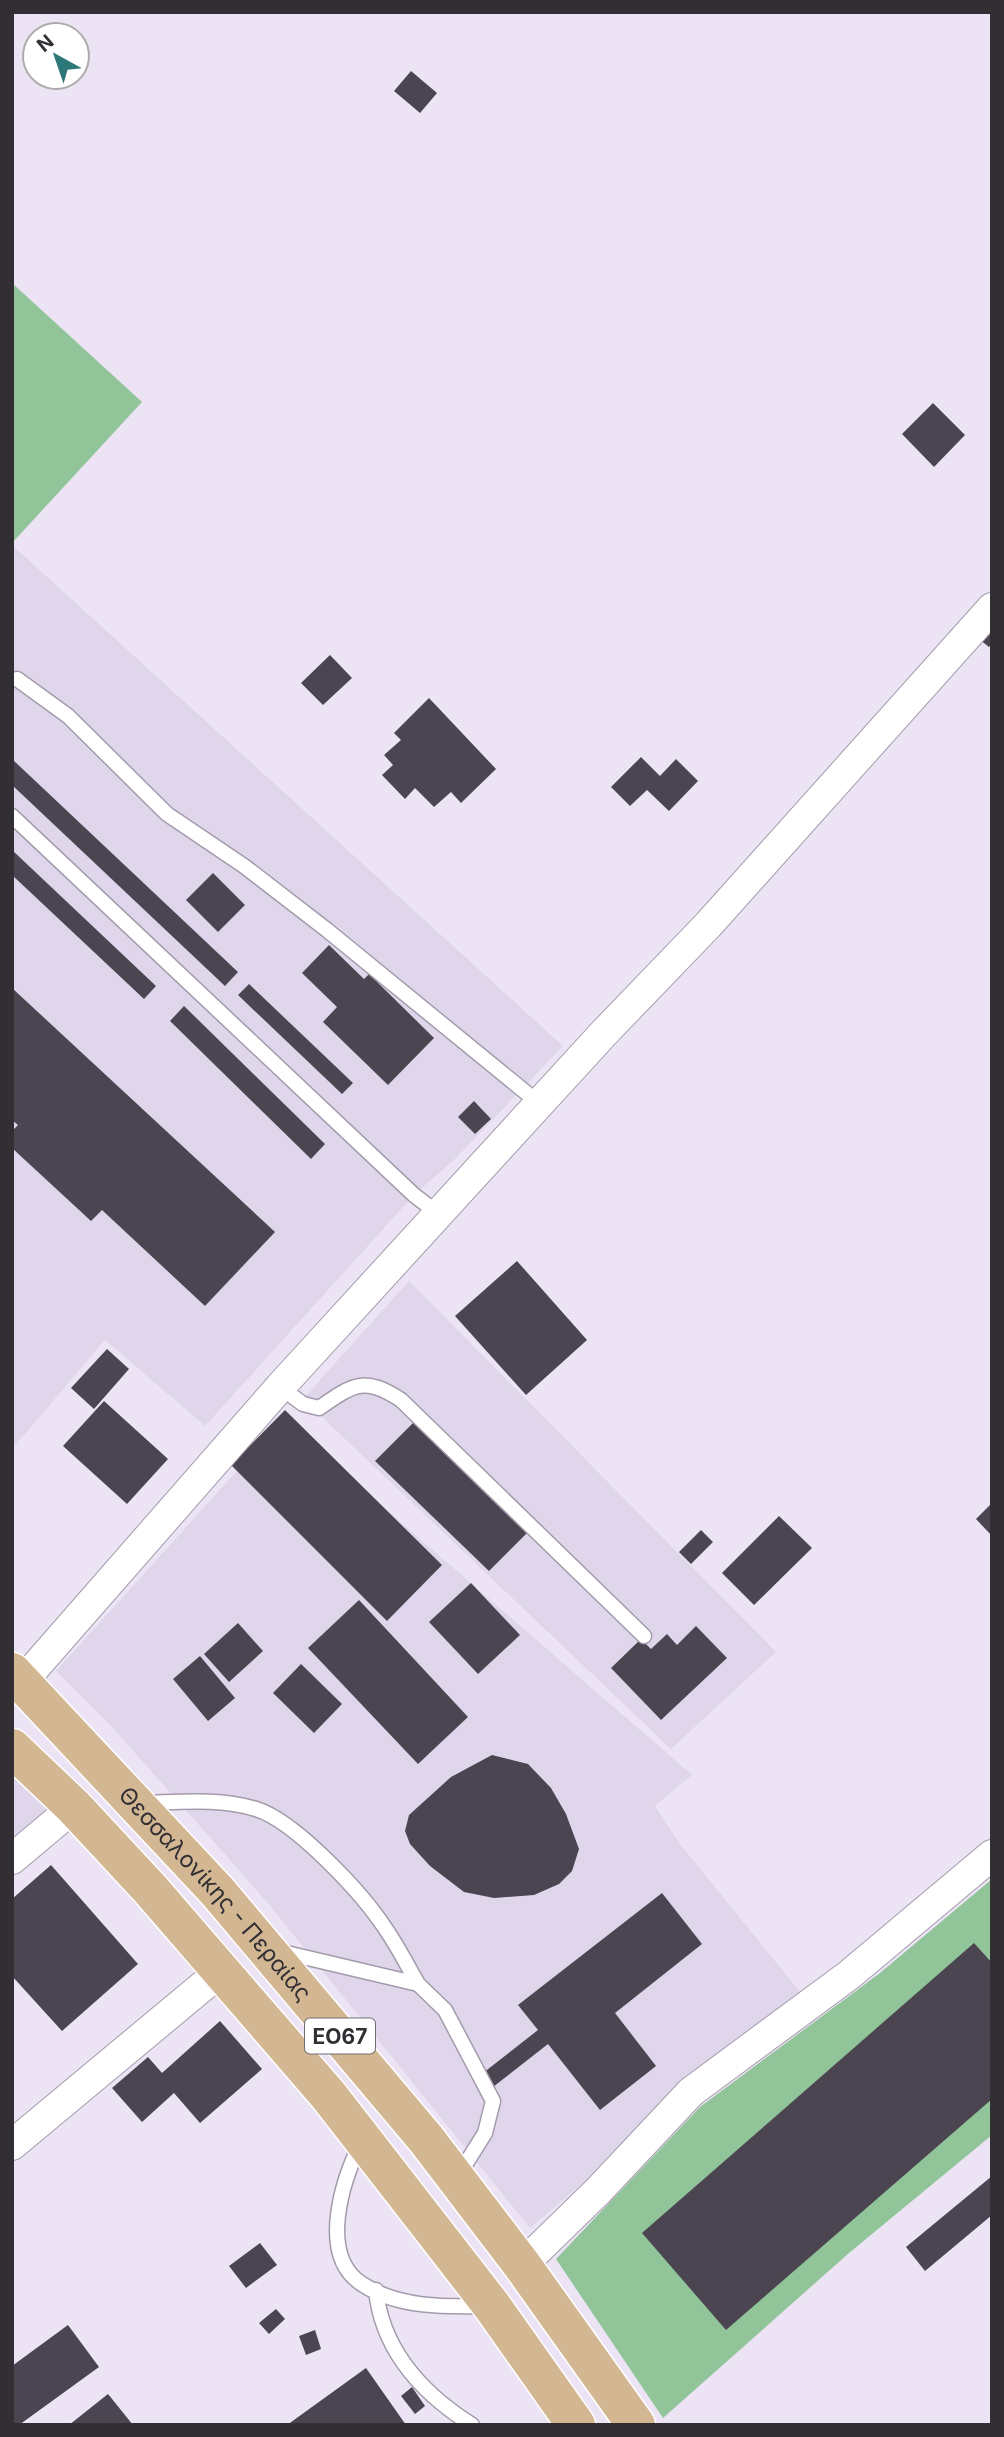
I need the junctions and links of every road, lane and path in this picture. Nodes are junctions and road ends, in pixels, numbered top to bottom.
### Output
1 (992, 608) edge
2 (17, 680) dead end
3 (12, 816) edge
4 (540, 1104) junction
5 (440, 1214) junction
6 (280, 1387) junction
7 (644, 1636) dead end
8 (17, 1677) edge
9 (12, 1748) edge
10 (137, 1804) junction
11 (74, 1807) junction
12 (992, 1855) edge
13 (12, 1859) edge
14 (265, 1949) junction
15 (221, 1971) junction
16 (418, 1984) junction
17 (363, 2138) junction
18 (12, 2145) edge
19 (457, 2178) junction
20 (522, 2264) junction
21 (376, 2290) junction
22 (492, 2306) junction
23 (472, 2425) edge
24 (576, 2425) edge
25 (636, 2425) edge

1 - 4 street
2 - 4 lane
3 - 5 lane
4 - 5 street
5 - 6 street
6 - 7 lane
6 - 8 street
8 - 10 main road, Θεσσαλονίκης - Περαίας / ΕΟ67
9 - 11 main road, Θεσσαλονίκης - Περαίας / ΕΟ67
10 - 14 main road, Θεσσαλονίκης - Περαίας / ΕΟ67
10 - 16 lane
11 - 13 street
11 - 15 main road, Θεσσαλονίκης - Περαίας / ΕΟ67
12 - 20 street
14 - 16 lane
14 - 19 main road, Θεσσαλονίκης - Περαίας / ΕΟ67
15 - 17 main road, Θεσσαλονίκης - Περαίας / ΕΟ67
15 - 18 street
16 - 19 lane
17 - 21 lane
17 - 22 main road, Θεσσαλονίκης - Περαίας / ΕΟ67
19 - 20 main road, Θεσσαλονίκης - Περαίας / ΕΟ67
20 - 25 main road, Θεσσαλονίκης - Περαίας / ΕΟ67
21 - 22 lane
21 - 23 lane
22 - 24 main road, Θεσσαλονίκης - Περαίας / ΕΟ67

